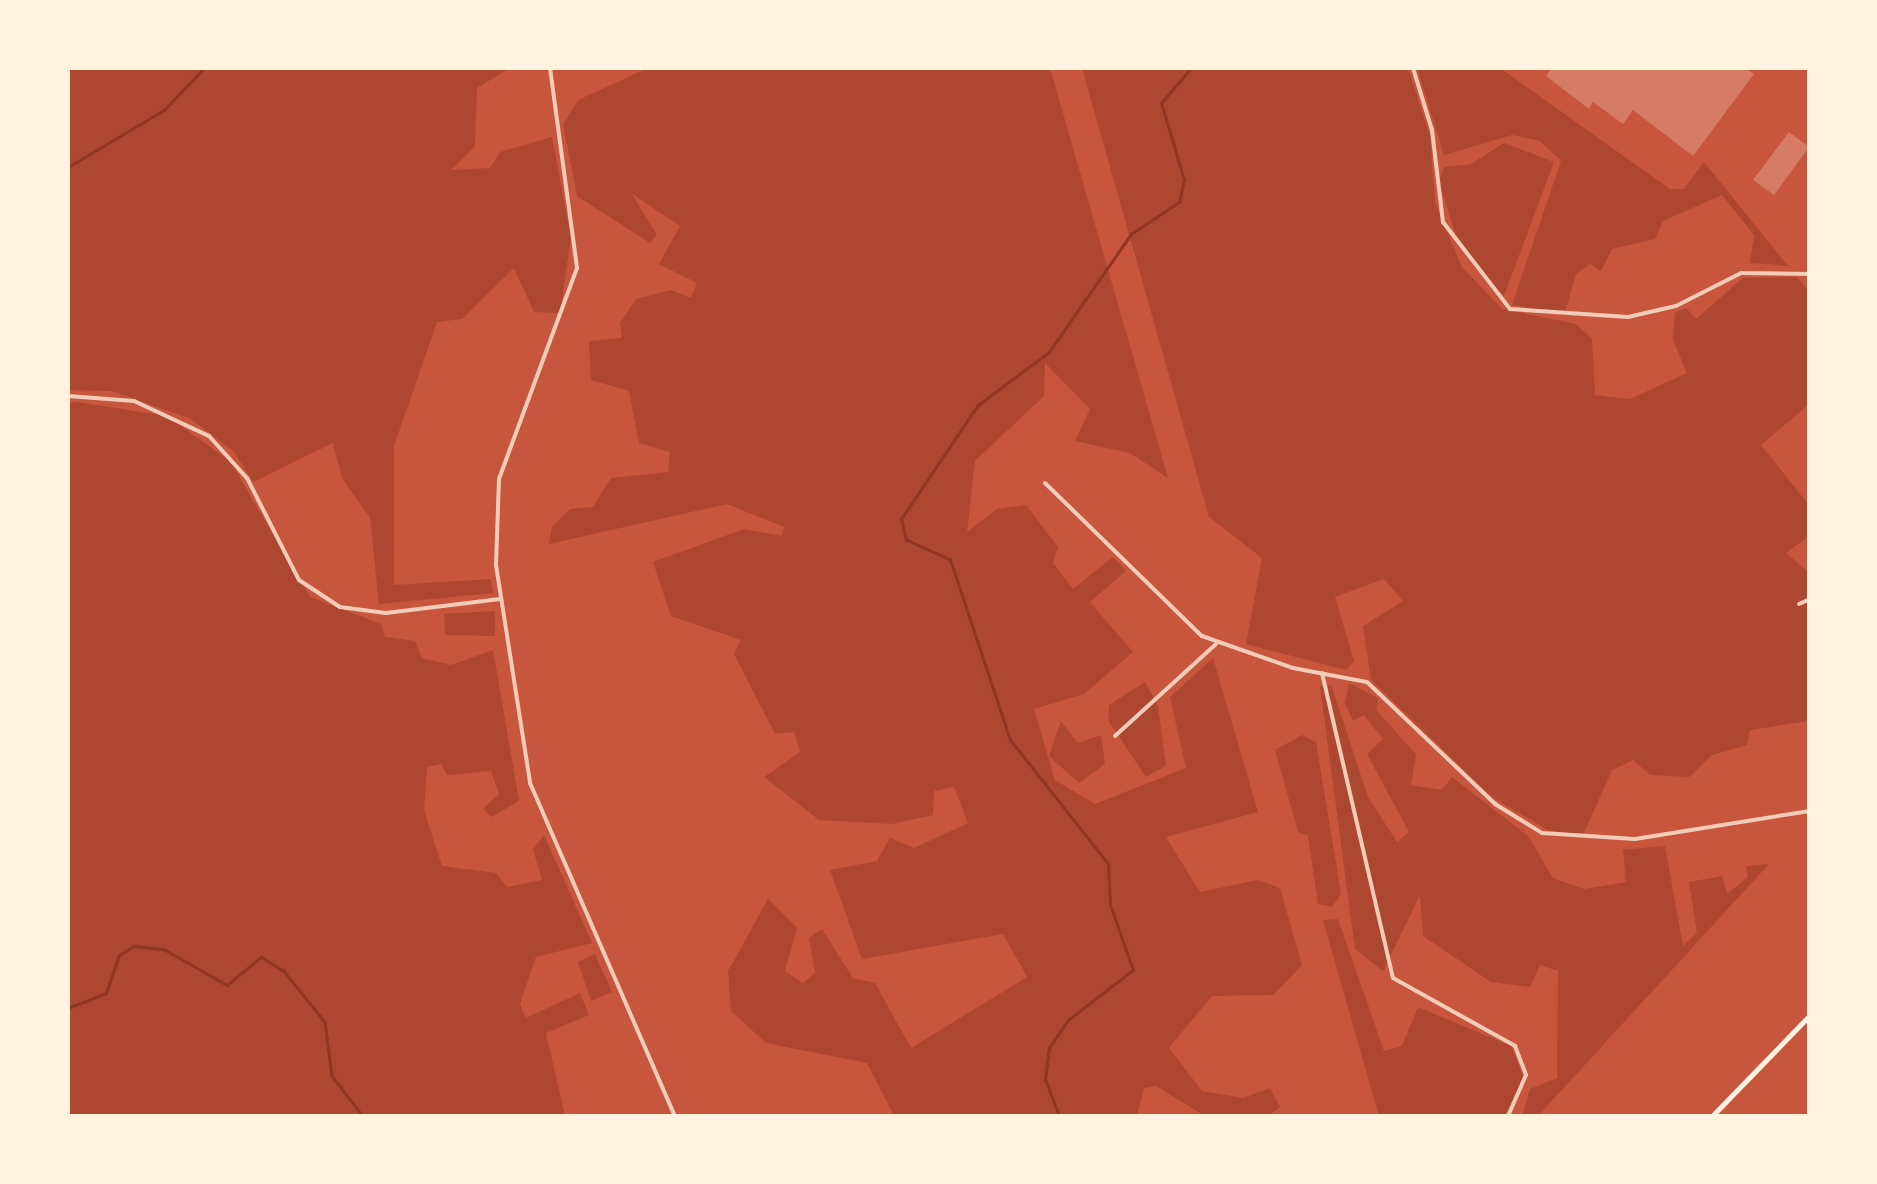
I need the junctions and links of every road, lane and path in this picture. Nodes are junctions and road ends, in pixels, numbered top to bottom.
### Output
1 (550, 68) edge
2 (1413, 68) edge
3 (1810, 274) edge
4 (68, 396) edge
5 (1045, 483) dead end
6 (500, 598) junction
7 (1810, 599) edge
8 (1798, 604) dead end
9 (1216, 644) junction
10 (1322, 673) junction
11 (1115, 736) dead end
12 (1810, 810) edge
13 (1810, 1014) edge
14 (675, 1116) edge
15 (1508, 1116) edge
16 (1712, 1116) edge

1 - 6 street
2 - 3 street
4 - 6 street
5 - 9 street
6 - 14 street
7 - 8 street
9 - 10 street
9 - 11 street
10 - 12 street
10 - 15 street
13 - 16 main road

